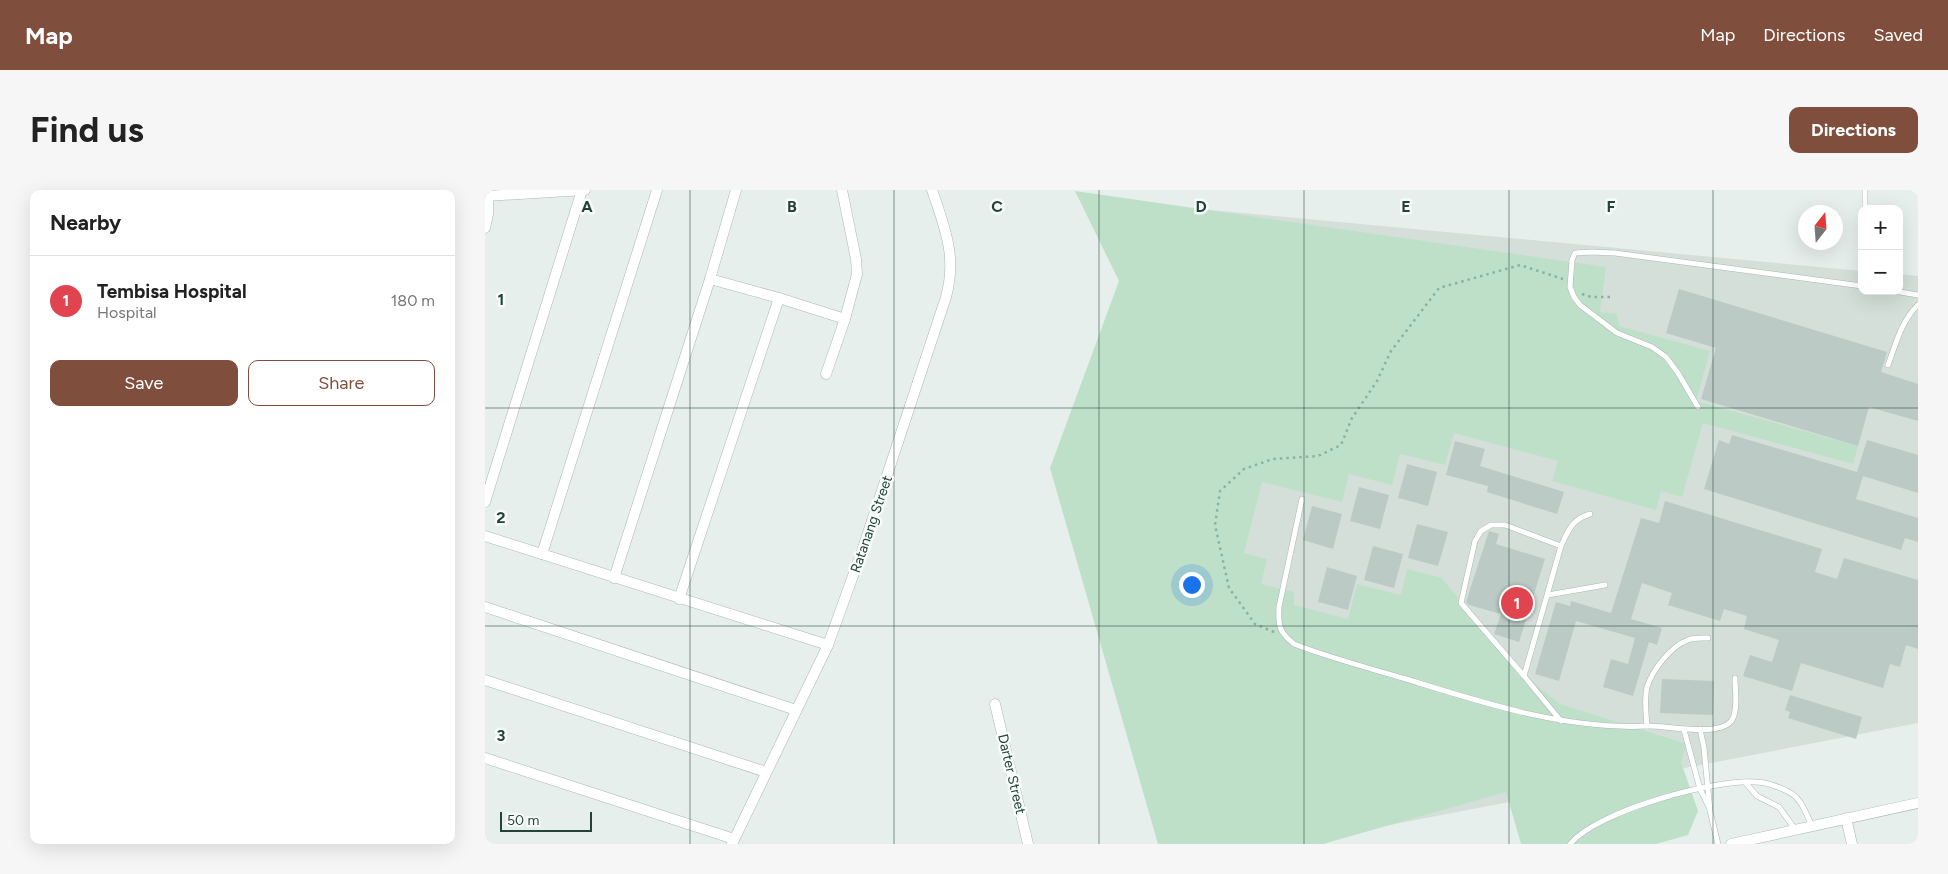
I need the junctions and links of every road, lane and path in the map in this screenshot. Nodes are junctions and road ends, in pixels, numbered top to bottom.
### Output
1 (584, 190) edge
2 (657, 190) edge
3 (736, 190) edge
4 (842, 190) edge
5 (933, 190) edge
6 (1865, 190) edge
7 (487, 194) edge
8 (1865, 205) edge
9 (485, 228) edge
10 (710, 279) junction
11 (1570, 282) junction
12 (1858, 285) edge
13 (1903, 292) edge
14 (1918, 295) edge
15 (1611, 297) dead end
16 (779, 298) junction
17 (1918, 305) edge
18 (845, 319) junction
19 (1888, 366) dead end
20 (826, 374) dead end
21 (1698, 407) dead end
22 (1302, 499) dead end
23 (485, 502) edge
24 (1589, 514) dead end
25 (485, 536) edge
26 (1561, 546) junction
27 (542, 554) junction
28 (614, 578) junction
29 (1605, 585) dead end
30 (1548, 595) junction
31 (679, 598) junction
32 (485, 607) edge
33 (1284, 636) junction
34 (1708, 638) dead end
35 (828, 645) junction
36 (1524, 676) junction
37 (1735, 678) dead end
38 (485, 680) edge
39 (995, 704) dead end
40 (796, 710) junction
41 (1561, 721) junction
42 (1647, 726) junction
43 (1700, 729) junction
44 (1683, 730) junction
45 (485, 758) edge
46 (766, 772) junction
47 (1745, 782) junction
48 (1709, 788) junction
49 (1700, 789) junction
50 (1918, 803) edge
51 (1711, 811) junction
52 (1845, 818) junction
53 (1812, 826) junction
54 (1795, 830) junction
55 (733, 841) edge
56 (1028, 844) edge
57 (1571, 844) edge
58 (1718, 844) edge
59 (1731, 844) edge
60 (1852, 844) edge

1 - 7 street
1 - 23 street
2 - 27 street
3 - 10 street
4 - 18 street
5 - 35 street, Ratanang Street
6 - 8 lane
7 - 9 street
10 - 16 street
10 - 28 street
11 - 12 lane
11 - 15 path
11 - 21 lane
11 - 33 path
13 - 14 lane
16 - 18 street
16 - 31 street
17 - 19 lane
18 - 20 street
22 - 33 lane
24 - 26 lane
25 - 27 street
26 - 30 lane
26 - 36 lane
27 - 28 street
28 - 31 street
29 - 30 lane
30 - 36 lane
31 - 35 street
32 - 40 street
33 - 41 lane
34 - 42 lane
35 - 40 street, Ratanang Street
36 - 41 lane
37 - 43 lane
38 - 46 street
39 - 56 street, Darter Street
40 - 46 street, Ratanang Street
41 - 42 lane
42 - 44 lane
43 - 44 lane
43 - 48 lane
44 - 49 lane
45 - 55 street
46 - 55 street, Ratanang Street
47 - 48 lane
47 - 53 lane
47 - 54 lane
48 - 49 lane
48 - 51 lane
49 - 51 lane
49 - 57 lane
50 - 52 street
51 - 58 lane
52 - 53 street
52 - 60 street
53 - 54 street
54 - 59 street

